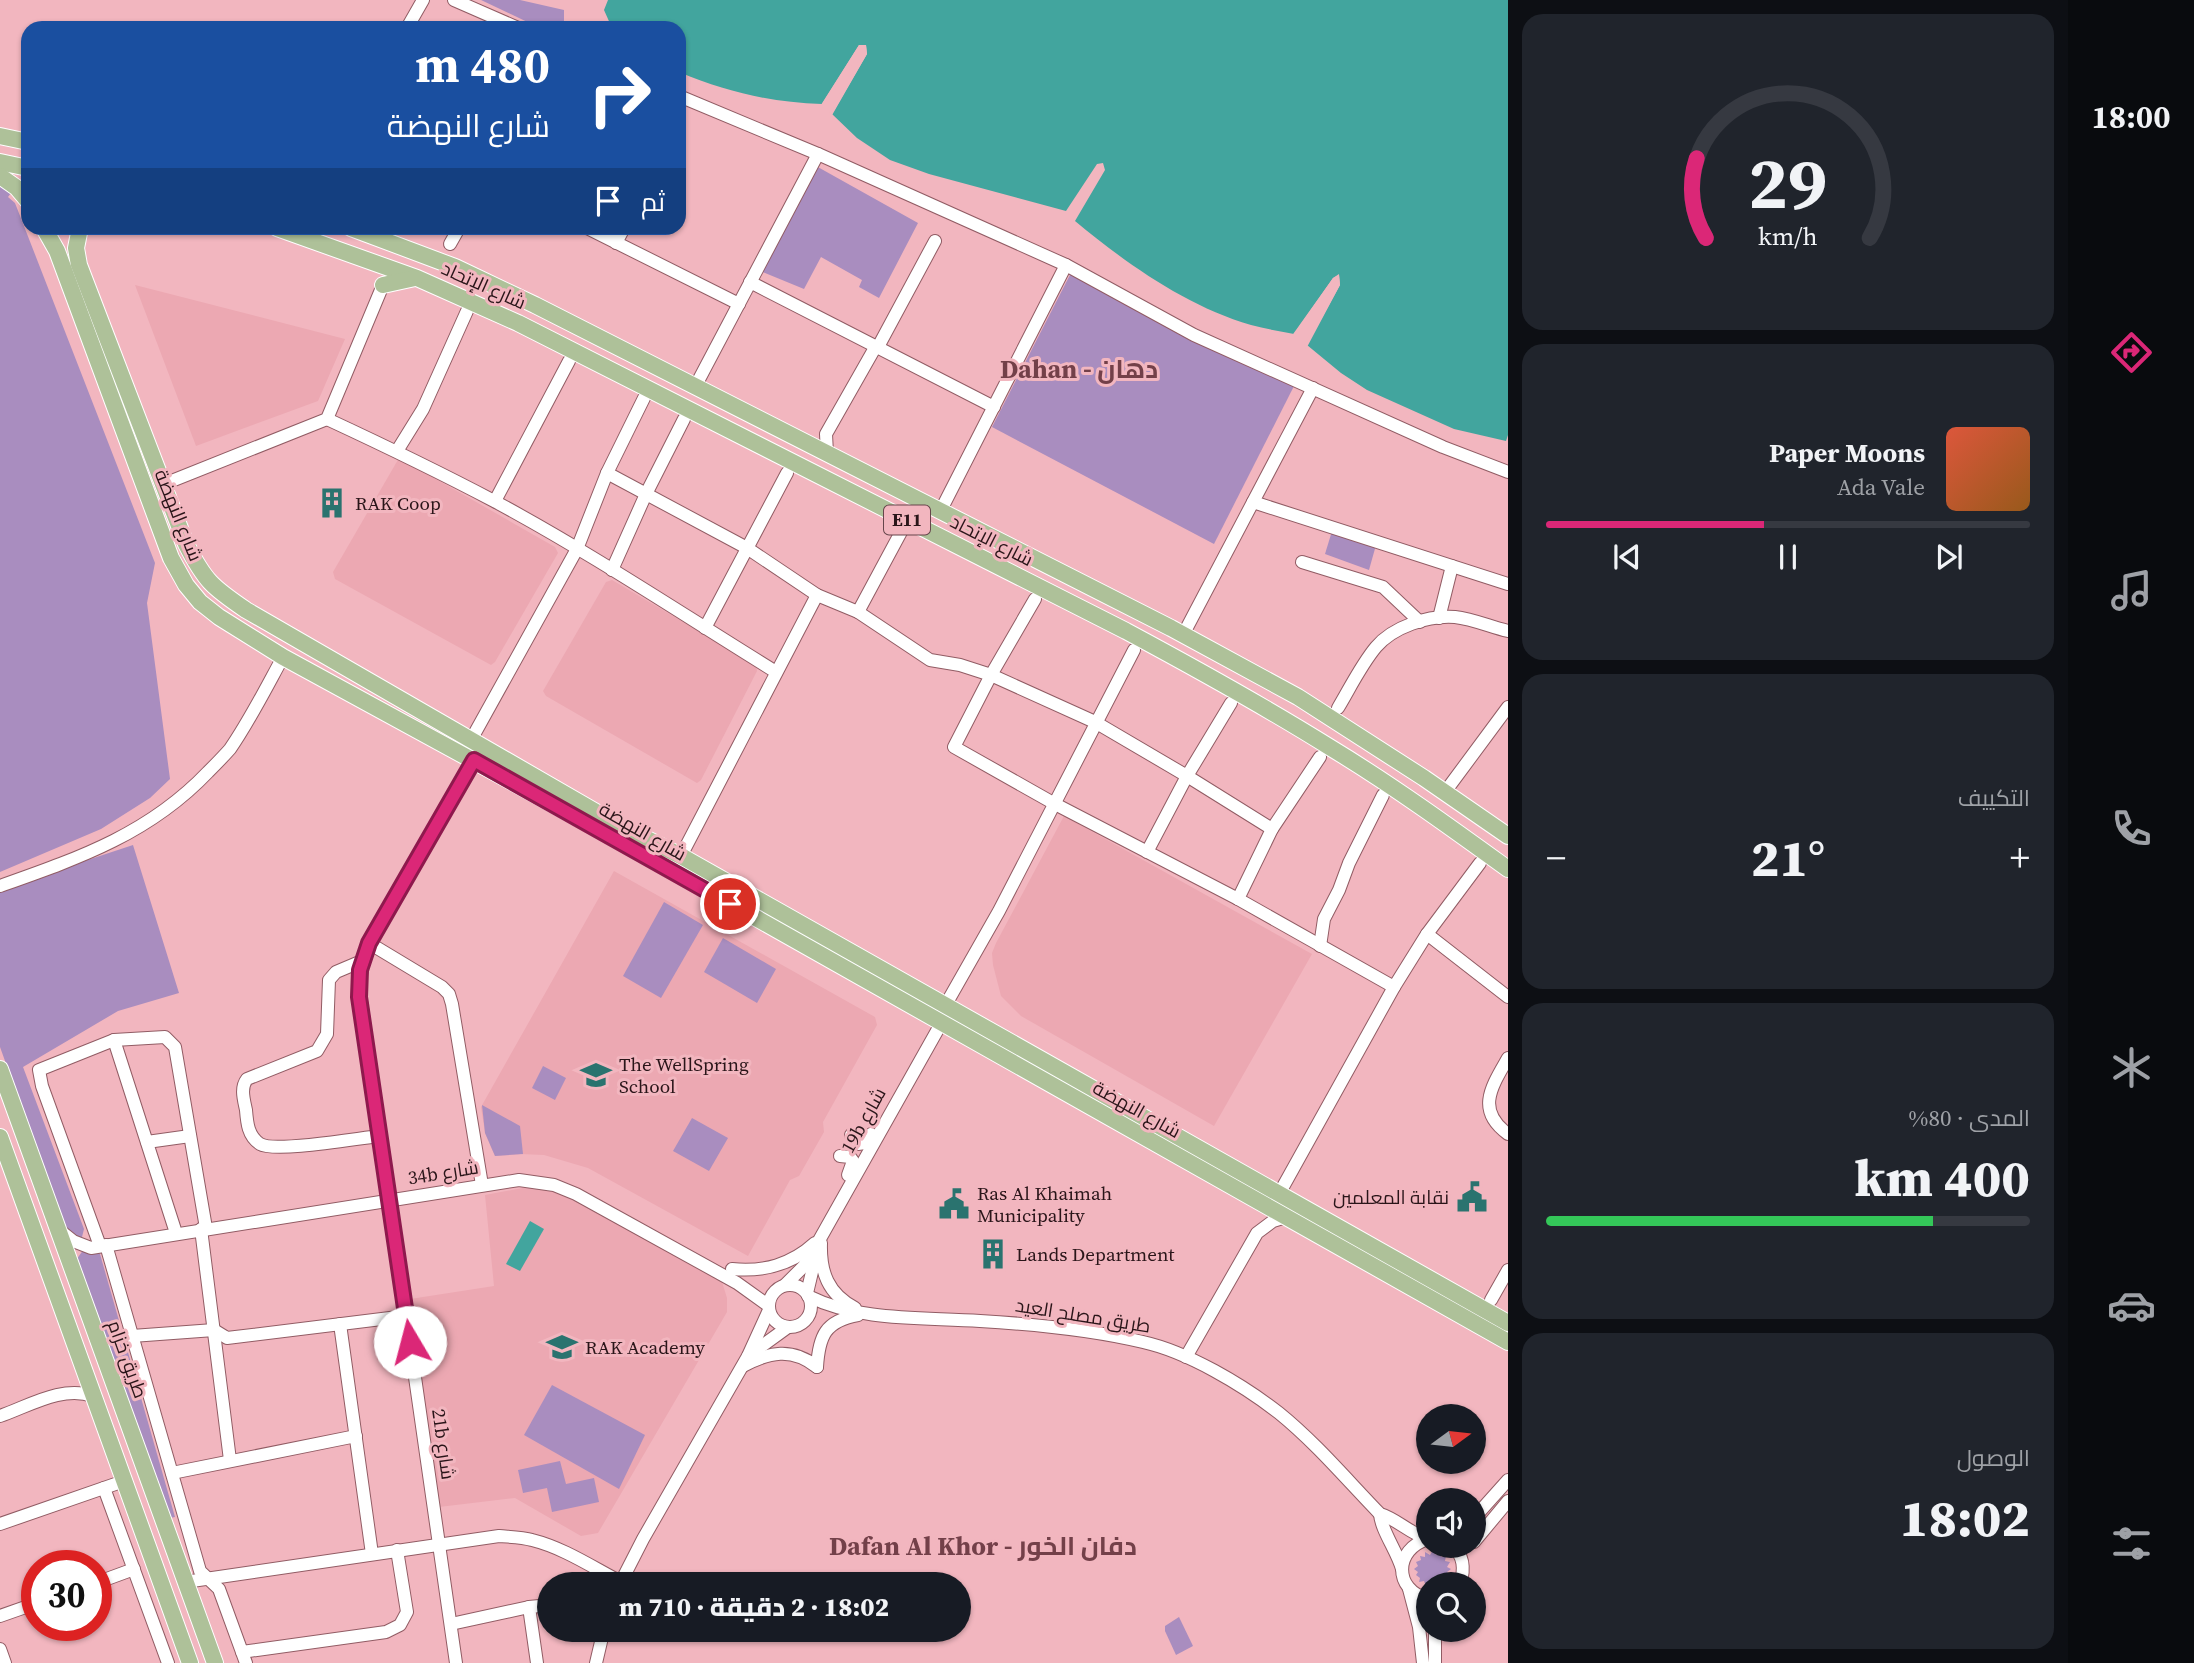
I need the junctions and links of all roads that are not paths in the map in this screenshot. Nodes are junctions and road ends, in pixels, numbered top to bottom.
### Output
1 (423, 0) edge
2 (454, 0) edge
3 (411, 21) edge
4 (502, 21) edge
5 (686, 99) edge
6 (0, 136) edge
7 (21, 140) edge
8 (818, 154) junction
9 (0, 162) edge
10 (21, 166) edge
11 (0, 176) edge
12 (21, 193) edge
13 (48, 235) edge
14 (54, 235) edge
15 (79, 235) edge
16 (297, 235) edge
17 (370, 235) edge
18 (455, 235) edge
19 (601, 235) edge
20 (620, 235) edge
21 (935, 241) dead end
22 (616, 243) junction
23 (450, 244) dead end
24 (57, 251) junction
25 (1066, 265) junction
26 (417, 278) junction
27 (751, 282) junction
28 (383, 285) joint
29 (739, 304) junction
30 (467, 312) dead end
31 (877, 347) junction
32 (569, 361) dead end
33 (652, 365) junction
34 (634, 381) junction
35 (695, 387) junction
36 (1313, 388) junction
37 (644, 398) dead end
38 (994, 407) junction
39 (685, 415) junction
40 (327, 419) junction
41 (397, 452) junction
42 (827, 453) junction
43 (1508, 472) edge
44 (607, 473) junction
45 (787, 473) dead end
46 (164, 484) junction
47 (646, 494) junction
48 (495, 501) junction
49 (1253, 502) junction
50 (940, 512) junction
51 (901, 532) dead end
52 (747, 548) junction
53 (577, 549) junction
54 (1302, 562) dead end
55 (1452, 566) junction
56 (612, 570) junction
57 (1508, 584) edge
58 (817, 595) junction
59 (1035, 599) dead end
60 (858, 612) junction
61 (1439, 618) junction
62 (1420, 622) junction
63 (705, 628) junction
64 (1508, 631) edge
65 (1183, 635) junction
66 (1134, 650) dead end
67 (283, 657) junction
68 (776, 672) junction
69 (991, 675) junction
70 (1231, 703) dead end
71 (1508, 707) edge
72 (1338, 708) dead end
73 (1096, 722) junction
74 (471, 740) junction
75 (1320, 757) dead end
76 (474, 760) junction
77 (1187, 776) junction
78 (1445, 792) junction
79 (1383, 795) dead end
80 (1055, 804) junction
81 (575, 816) junction
82 (615, 823) junction
83 (1272, 830) junction
84 (1508, 836) edge
85 (1147, 852) junction
86 (681, 856) junction
87 (1480, 863) dead end
88 (1508, 869) edge
89 (0, 886) edge
90 (1238, 899) junction
91 (1427, 934) junction
92 (369, 943) junction
93 (1320, 946) junction
94 (362, 961) junction
95 (1394, 987) junction
96 (1508, 997) edge
97 (944, 1014) junction
98 (114, 1040) junction
99 (1508, 1058) edge
100 (918, 1062) junction
101 (0, 1069) edge
102 (1123, 1104) junction
103 (1096, 1111) junction
104 (1508, 1134) edge
105 (852, 1135) dead end
106 (190, 1136) junction
107 (380, 1136) junction
108 (0, 1138) edge
109 (147, 1142) junction
110 (840, 1156) dead end
111 (482, 1185) junction
112 (1279, 1194) junction
113 (1254, 1199) junction
114 (390, 1200) junction
115 (1286, 1217) junction
116 (831, 1218) junction
117 (58, 1228) junction
118 (204, 1229) junction
119 (176, 1233) junction
120 (1257, 1233) junction
121 (821, 1238) junction
122 (99, 1247) junction
123 (732, 1269) dead end
124 (1508, 1270) edge
125 (74, 1272) junction
126 (737, 1283) junction
127 (783, 1286) junction
128 (808, 1294) junction
129 (1491, 1300) dead end
130 (769, 1308) junction
131 (846, 1311) junction
132 (868, 1313) junction
133 (63, 1316) junction
134 (406, 1316) junction
135 (807, 1319) junction
136 (1508, 1323) edge
137 (340, 1324) junction
138 (789, 1327) junction
139 (214, 1330) junction
140 (132, 1336) junction
141 (1508, 1342) edge
142 (1186, 1357) junction
143 (745, 1361) junction
144 (81, 1363) junction
145 (66, 1392) junction
146 (93, 1396) junction
147 (0, 1416) edge
148 (127, 1416) junction
149 (356, 1436) junction
150 (230, 1460) junction
151 (172, 1473) junction
152 (124, 1480) junction
153 (1508, 1480) edge
154 (104, 1488) junction
155 (1508, 1501) edge
156 (1486, 1505) edge
157 (1380, 1514) junction
158 (162, 1521) junction
159 (0, 1524) edge
160 (1486, 1527) edge
161 (190, 1533) junction
162 (1416, 1534) edge
163 (439, 1544) junction
164 (1416, 1544) edge
165 (397, 1550) junction
166 (372, 1554) junction
167 (1461, 1558) edge
168 (1466, 1558) edge
169 (1463, 1565) junction
170 (133, 1566) junction
171 (1402, 1570) junction
172 (112, 1571) edge
173 (601, 1572) edge
174 (627, 1572) edge
175 (1462, 1572) edge
176 (112, 1576) edge
177 (205, 1577) junction
178 (186, 1582) junction
179 (1409, 1588) junction
180 (1416, 1595) edge
181 (21, 1601) edge
182 (167, 1601) junction
183 (537, 1606) edge
184 (529, 1607) junction
185 (0, 1608) edge
186 (21, 1609) edge
187 (0, 1616) edge
188 (451, 1624) junction
189 (601, 1642) edge
190 (1435, 1642) edge
191 (0, 1649) edge
192 (244, 1658) edge
193 (214, 1661) edge
194 (5, 1663) edge
195 (168, 1663) edge
196 (190, 1663) edge
197 (456, 1663) edge
198 (537, 1663) edge
199 (596, 1663) edge
200 (1423, 1663) edge
201 (1435, 1663) edge

1 - 3 street
2 - 4 street
5 - 8 street
6 - 7 main road
8 - 25 street
8 - 27 street
9 - 10 main road
11 - 12 main road
13 - 24 main road
14 - 24 main road
15 - 46 main road, شارع النهضة
16 - 26 main road, شارع الإتحاد / E11
17 - 33 main road, شارع الإتحاد / E11
18 - 23 street
19 - 22 street
20 - 22 street
21 - 31 street
22 - 29 street
24 - 67 main road, شارع النهضة
25 - 36 street
25 - 38 street
26 - 28 main road
26 - 34 main road, شارع الإتحاد / E11
27 - 29 street
27 - 31 street
28 - 40 street
29 - 35 street
30 - 41 street
31 - 38 street
31 - 42 street
32 - 48 street
33 - 34 main road
33 - 35 main road, شارع الإتحاد / E11
34 - 39 main road, شارع الإتحاد / E11
35 - 42 main road, شارع الإتحاد / E11
36 - 43 street
36 - 49 street
37 - 44 street
38 - 50 street
39 - 47 street
39 - 88 main road, شارع الإتحاد / E11
40 - 41 street
40 - 46 street
41 - 48 street
42 - 50 main road, شارع الإتحاد / E11
44 - 47 street
44 - 53 street
45 - 52 street
46 - 74 main road, شارع النهضة
47 - 52 street
47 - 56 street
48 - 53 street
49 - 55 street
49 - 65 street
50 - 65 main road, شارع الإتحاد / E11
51 - 60 street
52 - 58 street
52 - 63 street
53 - 56 street
53 - 74 street
54 - 62 street
55 - 57 street
55 - 61 street
56 - 63 street
58 - 60 street
58 - 68 street
59 - 69 street
60 - 69 street
61 - 62 street
61 - 64 street
62 - 72 street
63 - 68 street
65 - 78 main road, شارع الإتحاد / E11
66 - 73 street, 19b شارع
67 - 76 main road, شارع النهضة
67 - 89 street
68 - 86 street
69 - 73 street
69 - 80 street
70 - 77 street
71 - 78 street
73 - 77 street
73 - 80 street, 19b شارع
74 - 82 main road, شارع النهضة
75 - 83 street
76 - 81 main road, شارع النهضة
76 - 92 street, 21b شارع
77 - 83 street
77 - 85 street
78 - 84 main road, شارع الإتحاد / E11
79 - 93 street
80 - 85 street
80 - 97 street, 19b شارع
81 - 82 main road
81 - 97 main road, شارع النهضة
82 - 86 main road, شارع النهضة
83 - 90 street
85 - 90 street
86 - 97 main road, شارع النهضة
87 - 91 street
90 - 93 street
91 - 95 street
91 - 96 street
92 - 94 street, 21b شارع
92 - 111 street
93 - 95 street
94 - 107 street, 21b شارع
94 - 107 street
95 - 112 street
97 - 100 street, 19b شارع
97 - 102 main road, شارع النهضة
97 - 103 main road, شارع النهضة
98 - 106 street
98 - 109 street
98 - 122 street
99 - 104 street
100 - 105 street
100 - 116 street, 19b شارع
101 - 117 main road, طريق خزام
102 - 103 main road
102 - 112 main road, شارع النهضة
103 - 113 main road, شارع النهضة
106 - 109 street
106 - 118 street
107 - 114 street, 21b شارع
108 - 133 main road
109 - 119 street
110 - 116 street
111 - 114 street, 34b شارع
111 - 126 street, 34b شارع
112 - 136 main road, شارع النهضة
113 - 115 main road, شارع النهضة
113 - 120 street
114 - 118 street, 34b شارع
114 - 134 street, 21b شارع
115 - 120 street
115 - 141 main road, شارع النهضة
116 - 121 street, 19b شارع
117 - 122 street
117 - 125 main road, طريق خزام
118 - 119 street, 34b شارع
118 - 139 street
119 - 122 street, 34b شارع
120 - 142 street
121 - 123 street
121 - 127 street, 19b شارع
121 - 128 street, 19b شارع
121 - 132 street
122 - 125 street
122 - 140 street
124 - 129 street
125 - 148 main road, طريق خزام
126 - 127 street, 34b شارع
126 - 130 street, 34b شارع
127 - 128 street
127 - 130 street
128 - 131 street, طريق مصلح العيد
128 - 135 street
130 - 138 street
130 - 143 street
131 - 132 street, طريق مصلح العيد
131 - 135 street, طريق مصلح العيد
132 - 142 street, طريق مصلح العيد
132 - 143 street
133 - 144 main road
133 - 148 main road
134 - 137 street
134 - 163 street, 21b شارع
135 - 138 street
137 - 139 street
137 - 149 street
138 - 143 street
139 - 140 street
139 - 150 street
140 - 151 street
142 - 157 street, طريق مصلح العيد
143 - 174 street
144 - 145 street
144 - 146 main road
145 - 146 street
145 - 147 street
146 - 152 main road
148 - 158 main road, طريق خزام
149 - 150 street
149 - 166 street
150 - 151 street
151 - 161 street
152 - 154 street
152 - 182 main road
153 - 156 street
154 - 159 street
154 - 170 street
155 - 160 street
157 - 162 street, طريق مصلح العيد
157 - 171 street, طريق مصلح العيد
158 - 161 street
158 - 178 main road, طريق خزام
161 - 177 street
163 - 165 street
163 - 173 street
163 - 188 street, 21b شارع
164 - 171 street
165 - 166 street
165 - 192 street
166 - 177 street
167 - 169 street
168 - 169 street
169 - 175 street
170 - 172 street
170 - 176 street
170 - 195 street
171 - 179 street, طريق مصلح العيد
177 - 178 street
177 - 192 street
178 - 193 main road, طريق خزام
179 - 180 street
179 - 200 street, طريق مصلح العيد
181 - 185 street
182 - 193 main road
182 - 196 main road
183 - 184 street
184 - 188 street
184 - 198 street
186 - 187 street
188 - 197 street, 21b شارع
189 - 199 street
190 - 201 street
191 - 194 street

